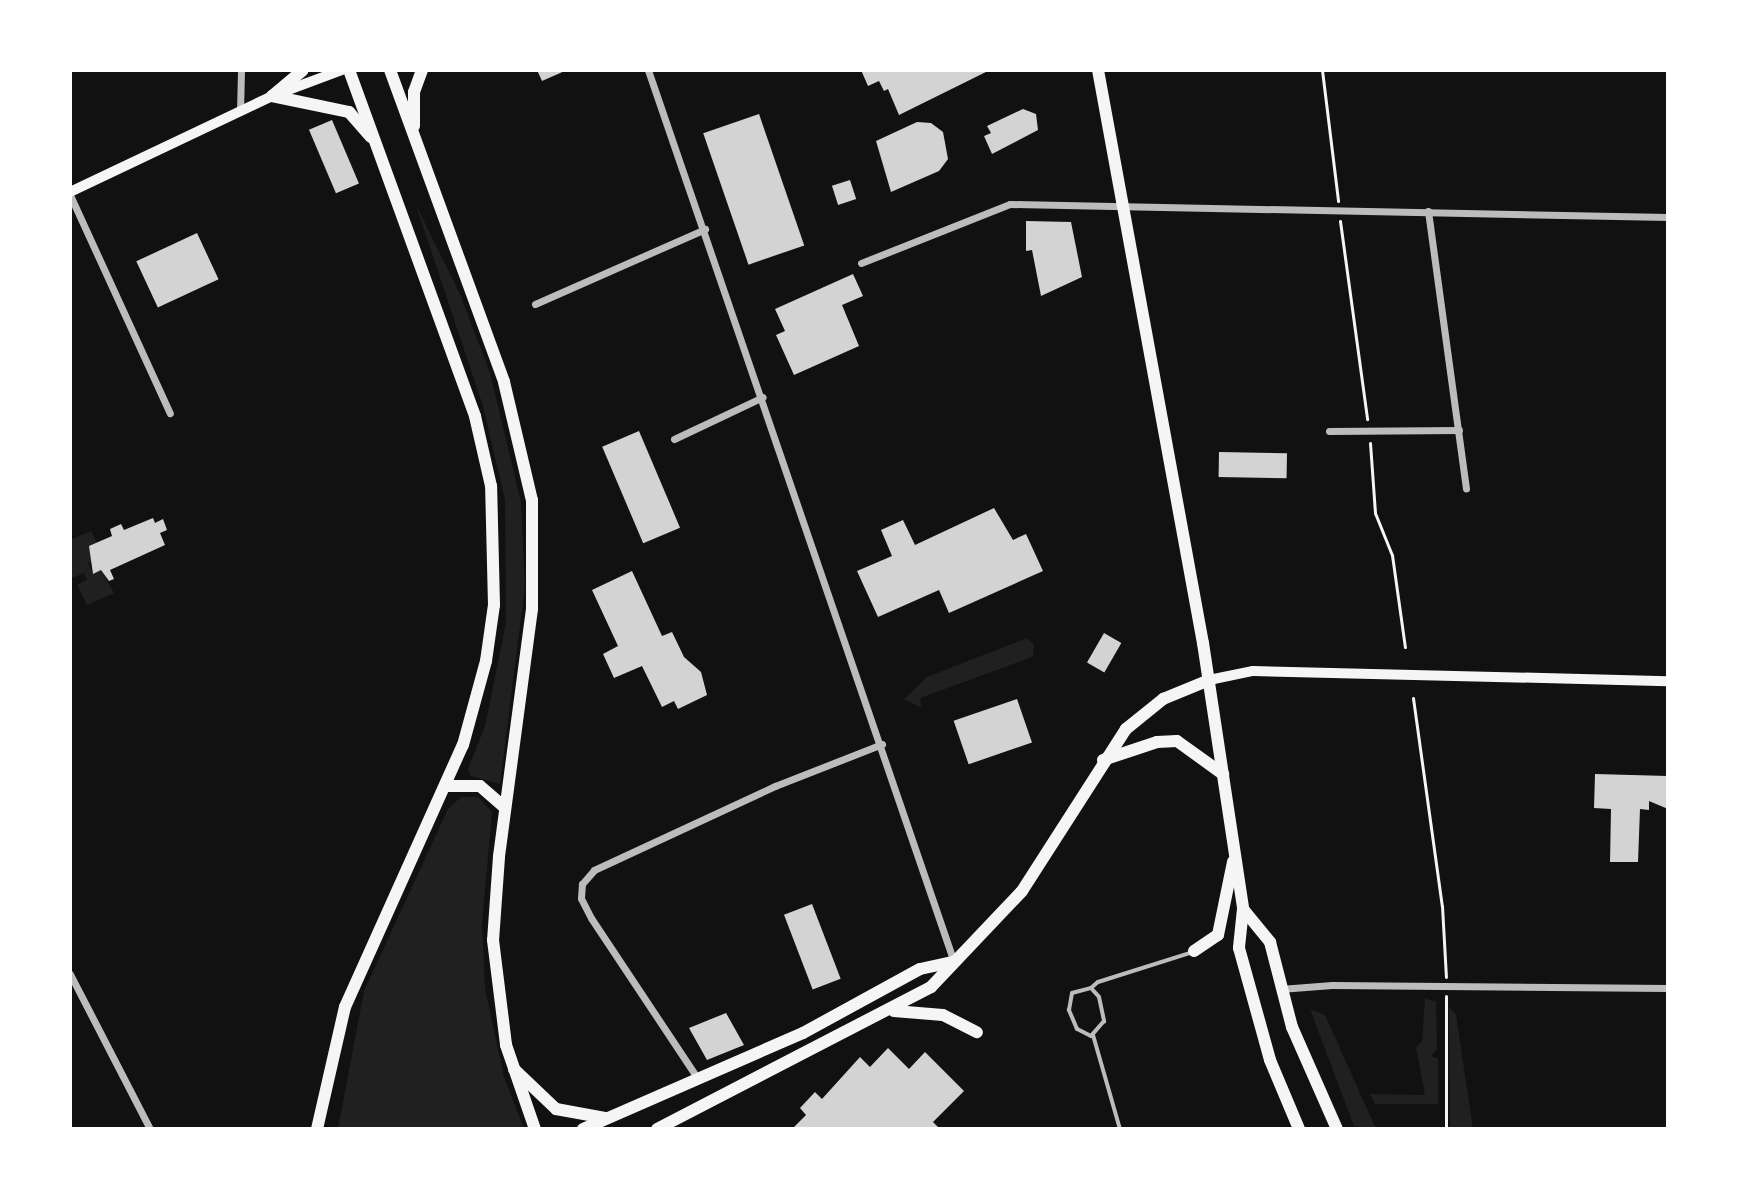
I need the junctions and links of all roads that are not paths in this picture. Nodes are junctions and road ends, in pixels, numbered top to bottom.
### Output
1 (241, 70) edge
2 (303, 70) edge
3 (342, 70) edge
4 (349, 70) edge
5 (390, 70) edge
6 (422, 70) edge
7 (648, 70) edge
8 (1098, 70) edge
9 (272, 96) junction
10 (240, 112) junction
11 (415, 137) junction
12 (378, 146) junction
13 (70, 193) edge
14 (1122, 204) junction
15 (1428, 211) junction
16 (1668, 217) edge
17 (705, 229) junction
18 (861, 263) dead end
19 (535, 304) dead end
20 (763, 397) junction
21 (170, 413) dead end
22 (1459, 430) junction
23 (1329, 431) dead end
24 (674, 439) dead end
25 (1466, 488) dead end
26 (1209, 680) junction
27 (1668, 681) edge
28 (882, 744) junction
29 (1103, 760) junction
30 (1223, 774) junction
31 (446, 786) junction
32 (505, 808) junction
33 (1235, 851) junction
34 (1243, 909) junction
35 (1194, 951) joint
36 (954, 962) junction
37 (70, 974) edge
38 (1091, 988) junction
39 (1668, 988) edge
40 (1280, 989) junction
41 (891, 1011) junction
42 (977, 1032) dead end
43 (1093, 1035) junction
44 (512, 1067) junction
45 (698, 1079) junction
46 (606, 1118) junction
47 (150, 1129) edge
48 (317, 1129) edge
49 (535, 1129) edge
50 (583, 1129) edge
51 (657, 1129) edge
52 (1120, 1129) edge
53 (1299, 1129) edge
54 (1337, 1129) edge

1 - 10 street
2 - 9 main road
3 - 9 main road
4 - 12 main road
5 - 11 main road
6 - 11 main road
7 - 17 street
8 - 14 main road
9 - 10 main road
9 - 12 main road
10 - 13 main road
11 - 32 main road
12 - 31 main road
13 - 21 street
14 - 15 street
14 - 18 street
14 - 26 main road
15 - 16 street
15 - 22 street
17 - 19 street
17 - 20 street
20 - 24 street
20 - 28 street
22 - 23 street
22 - 25 street
26 - 27 main road
26 - 29 main road
26 - 30 main road
28 - 36 street
28 - 45 street
29 - 30 main road
29 - 36 main road
30 - 33 main road
31 - 32 main road
31 - 48 main road
32 - 44 main road
33 - 34 main road
33 - 35 main road
34 - 40 main road
34 - 53 main road
35 - 38 lane
36 - 41 main road
36 - 45 main road
37 - 47 street
38 - 43 lane
38 - 43 lane
39 - 40 street
40 - 54 main road
41 - 42 main road
41 - 51 main road
43 - 52 lane
44 - 46 main road
44 - 49 main road
45 - 46 main road
46 - 50 main road

